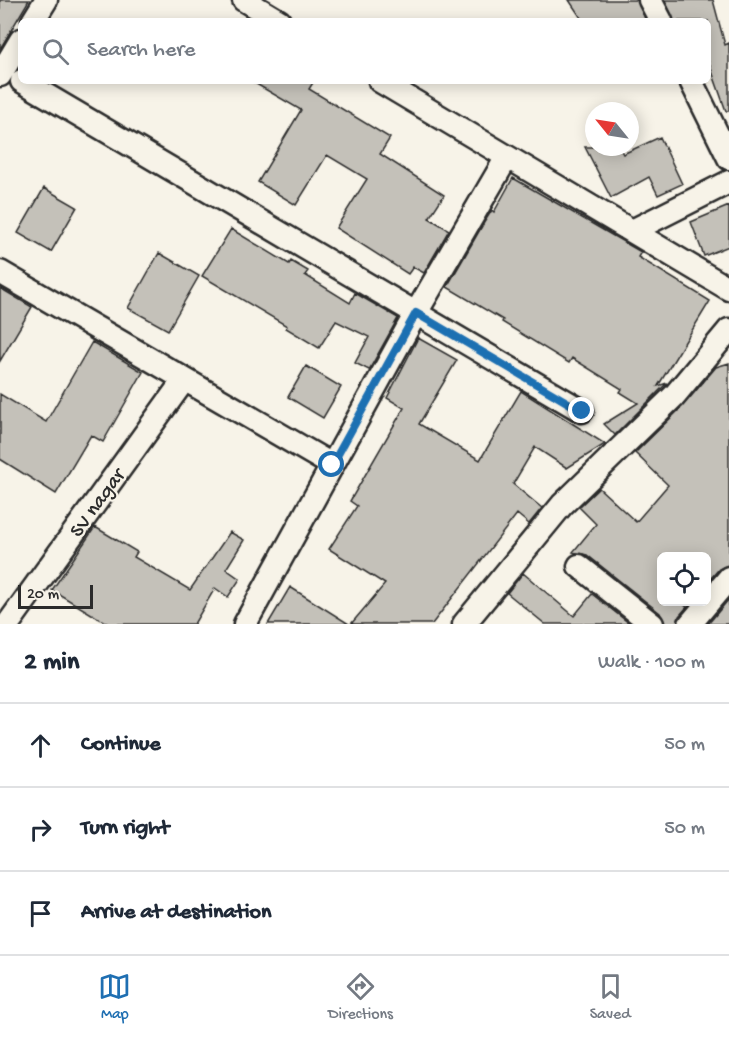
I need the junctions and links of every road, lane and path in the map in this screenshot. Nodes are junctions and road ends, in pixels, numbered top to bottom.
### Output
1 (45, 0) edge
2 (244, 0) edge
3 (650, 0) edge
4 (35, 18) edge
5 (274, 18) edge
6 (659, 18) edge
7 (18, 49) edge
8 (9, 75) edge
9 (24, 84) edge
10 (385, 84) edge
11 (692, 84) edge
12 (507, 157) junction
13 (729, 158) edge
14 (729, 182) edge
15 (632, 231) junction
16 (0, 272) edge
17 (729, 289) edge
18 (416, 313) junction
19 (729, 330) edge
20 (184, 380) junction
21 (582, 411) dead end
22 (332, 465) junction
23 (579, 566) dead end
24 (729, 578) edge
25 (8, 624) edge
26 (245, 624) edge
27 (464, 624) edge
28 (652, 624) edge
29 (690, 624) edge

1 - 4 street
2 - 5 street
3 - 6 street
7 - 8 street
9 - 18 street
10 - 12 street
11 - 13 street
12 - 15 street
12 - 18 street
14 - 15 street
15 - 17 street
16 - 20 street
18 - 21 street
18 - 22 street
19 - 27 street
20 - 22 street
20 - 25 street, SV nagar
22 - 26 street
23 - 28 street
24 - 29 street

